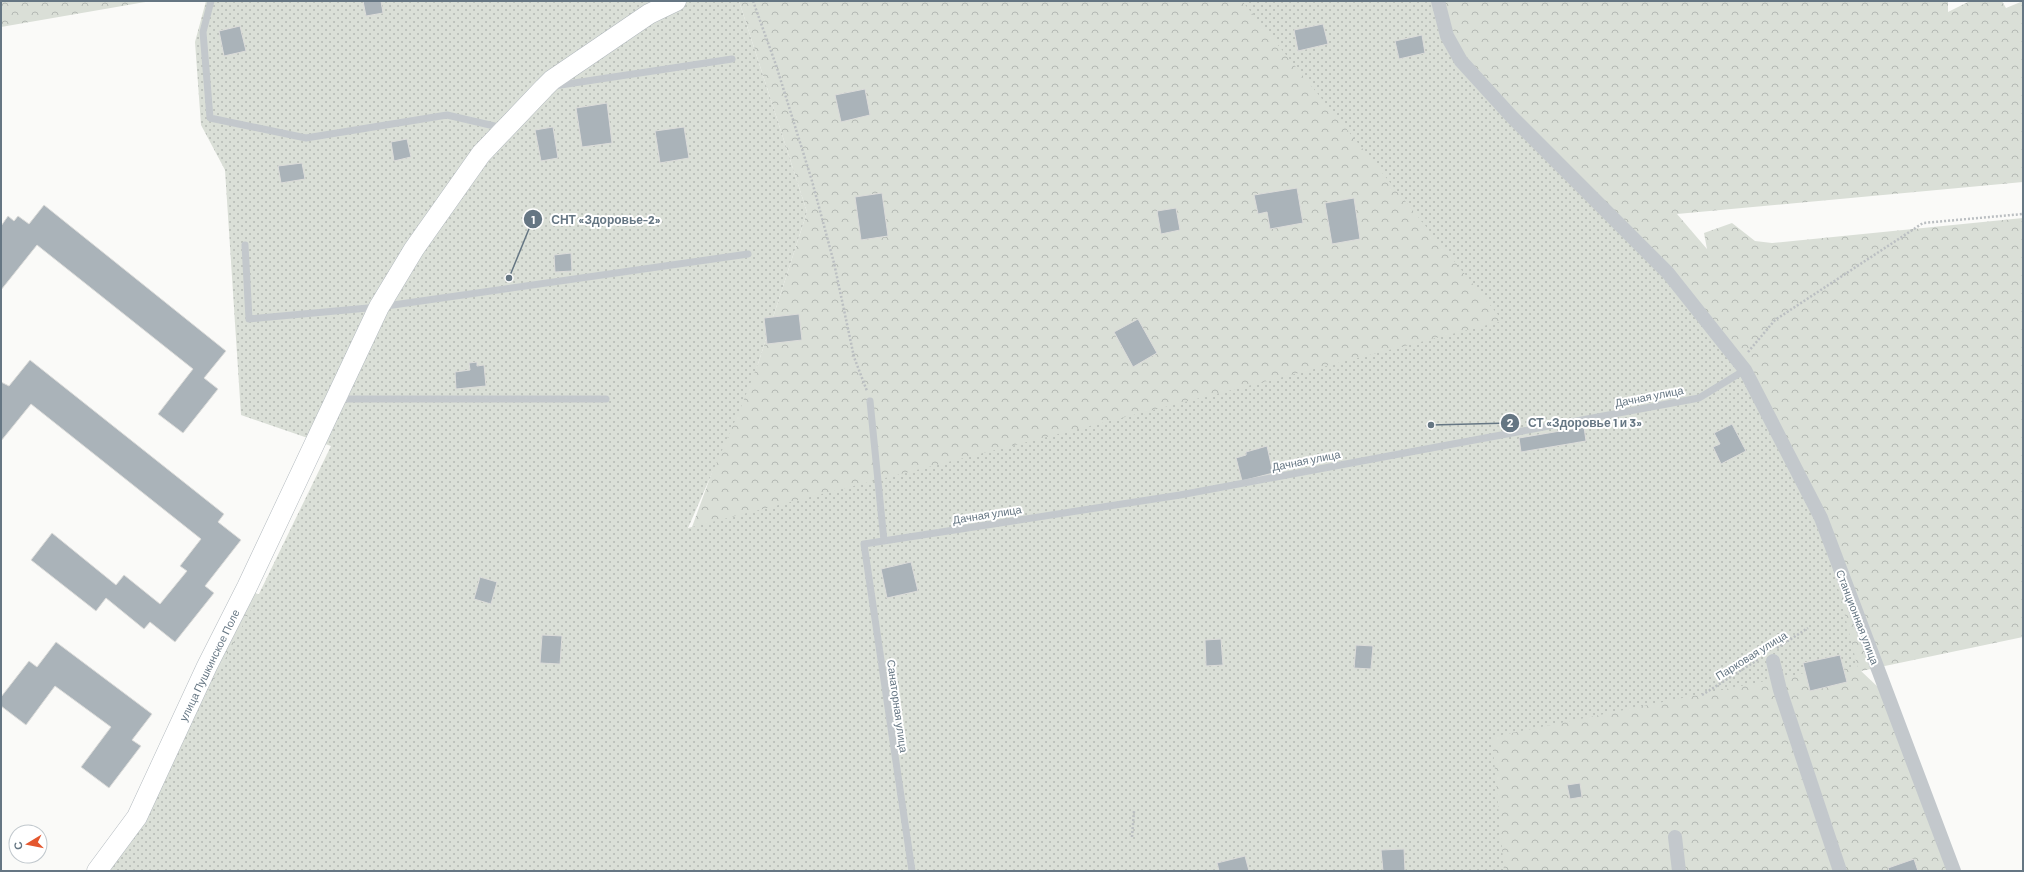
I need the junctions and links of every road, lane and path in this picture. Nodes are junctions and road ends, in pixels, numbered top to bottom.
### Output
1 (211, 1) edge
2 (676, 1) edge
3 (753, 1) edge
4 (1438, 1) edge
5 (732, 59) dead end
6 (544, 88) junction
7 (505, 128) junction
8 (2023, 214) edge
9 (245, 245) dead end
10 (748, 254) dead end
11 (379, 307) junction
12 (1745, 370) junction
13 (336, 399) junction
14 (606, 399) dead end
15 (870, 401) joint
16 (884, 541) junction
17 (864, 544) joint
18 (1808, 628) dead end
19 (1770, 656) junction
20 (1702, 695) dead end
21 (1134, 811) dead end
22 (1132, 837) dead end
23 (1675, 837) dead end
24 (97, 871) edge
25 (912, 871) edge
26 (1679, 871) edge
27 (1840, 871) edge
28 (1954, 871) edge

1 - 7 lane
2 - 6 main road, улица Пушкинское Поле
3 - 15 path
4 - 12 street, Станционная улица
5 - 6 lane
6 - 7 main road, улица Пушкинское Поле
7 - 11 main road, улица Пушкинское Поле
8 - 12 path
9 - 11 lane
10 - 11 lane
11 - 13 main road, улица Пушкинское Поле
12 - 16 lane, Дачная улица
12 - 28 street, Станционная улица
13 - 14 lane
13 - 24 main road, улица Пушкинское Поле
15 - 16 lane
16 - 17 lane, Дачная улица
17 - 25 lane, Санаторная улица
18 - 19 path, Парковая улица
19 - 20 path, Парковая улица
19 - 27 street
21 - 22 path
23 - 26 street

